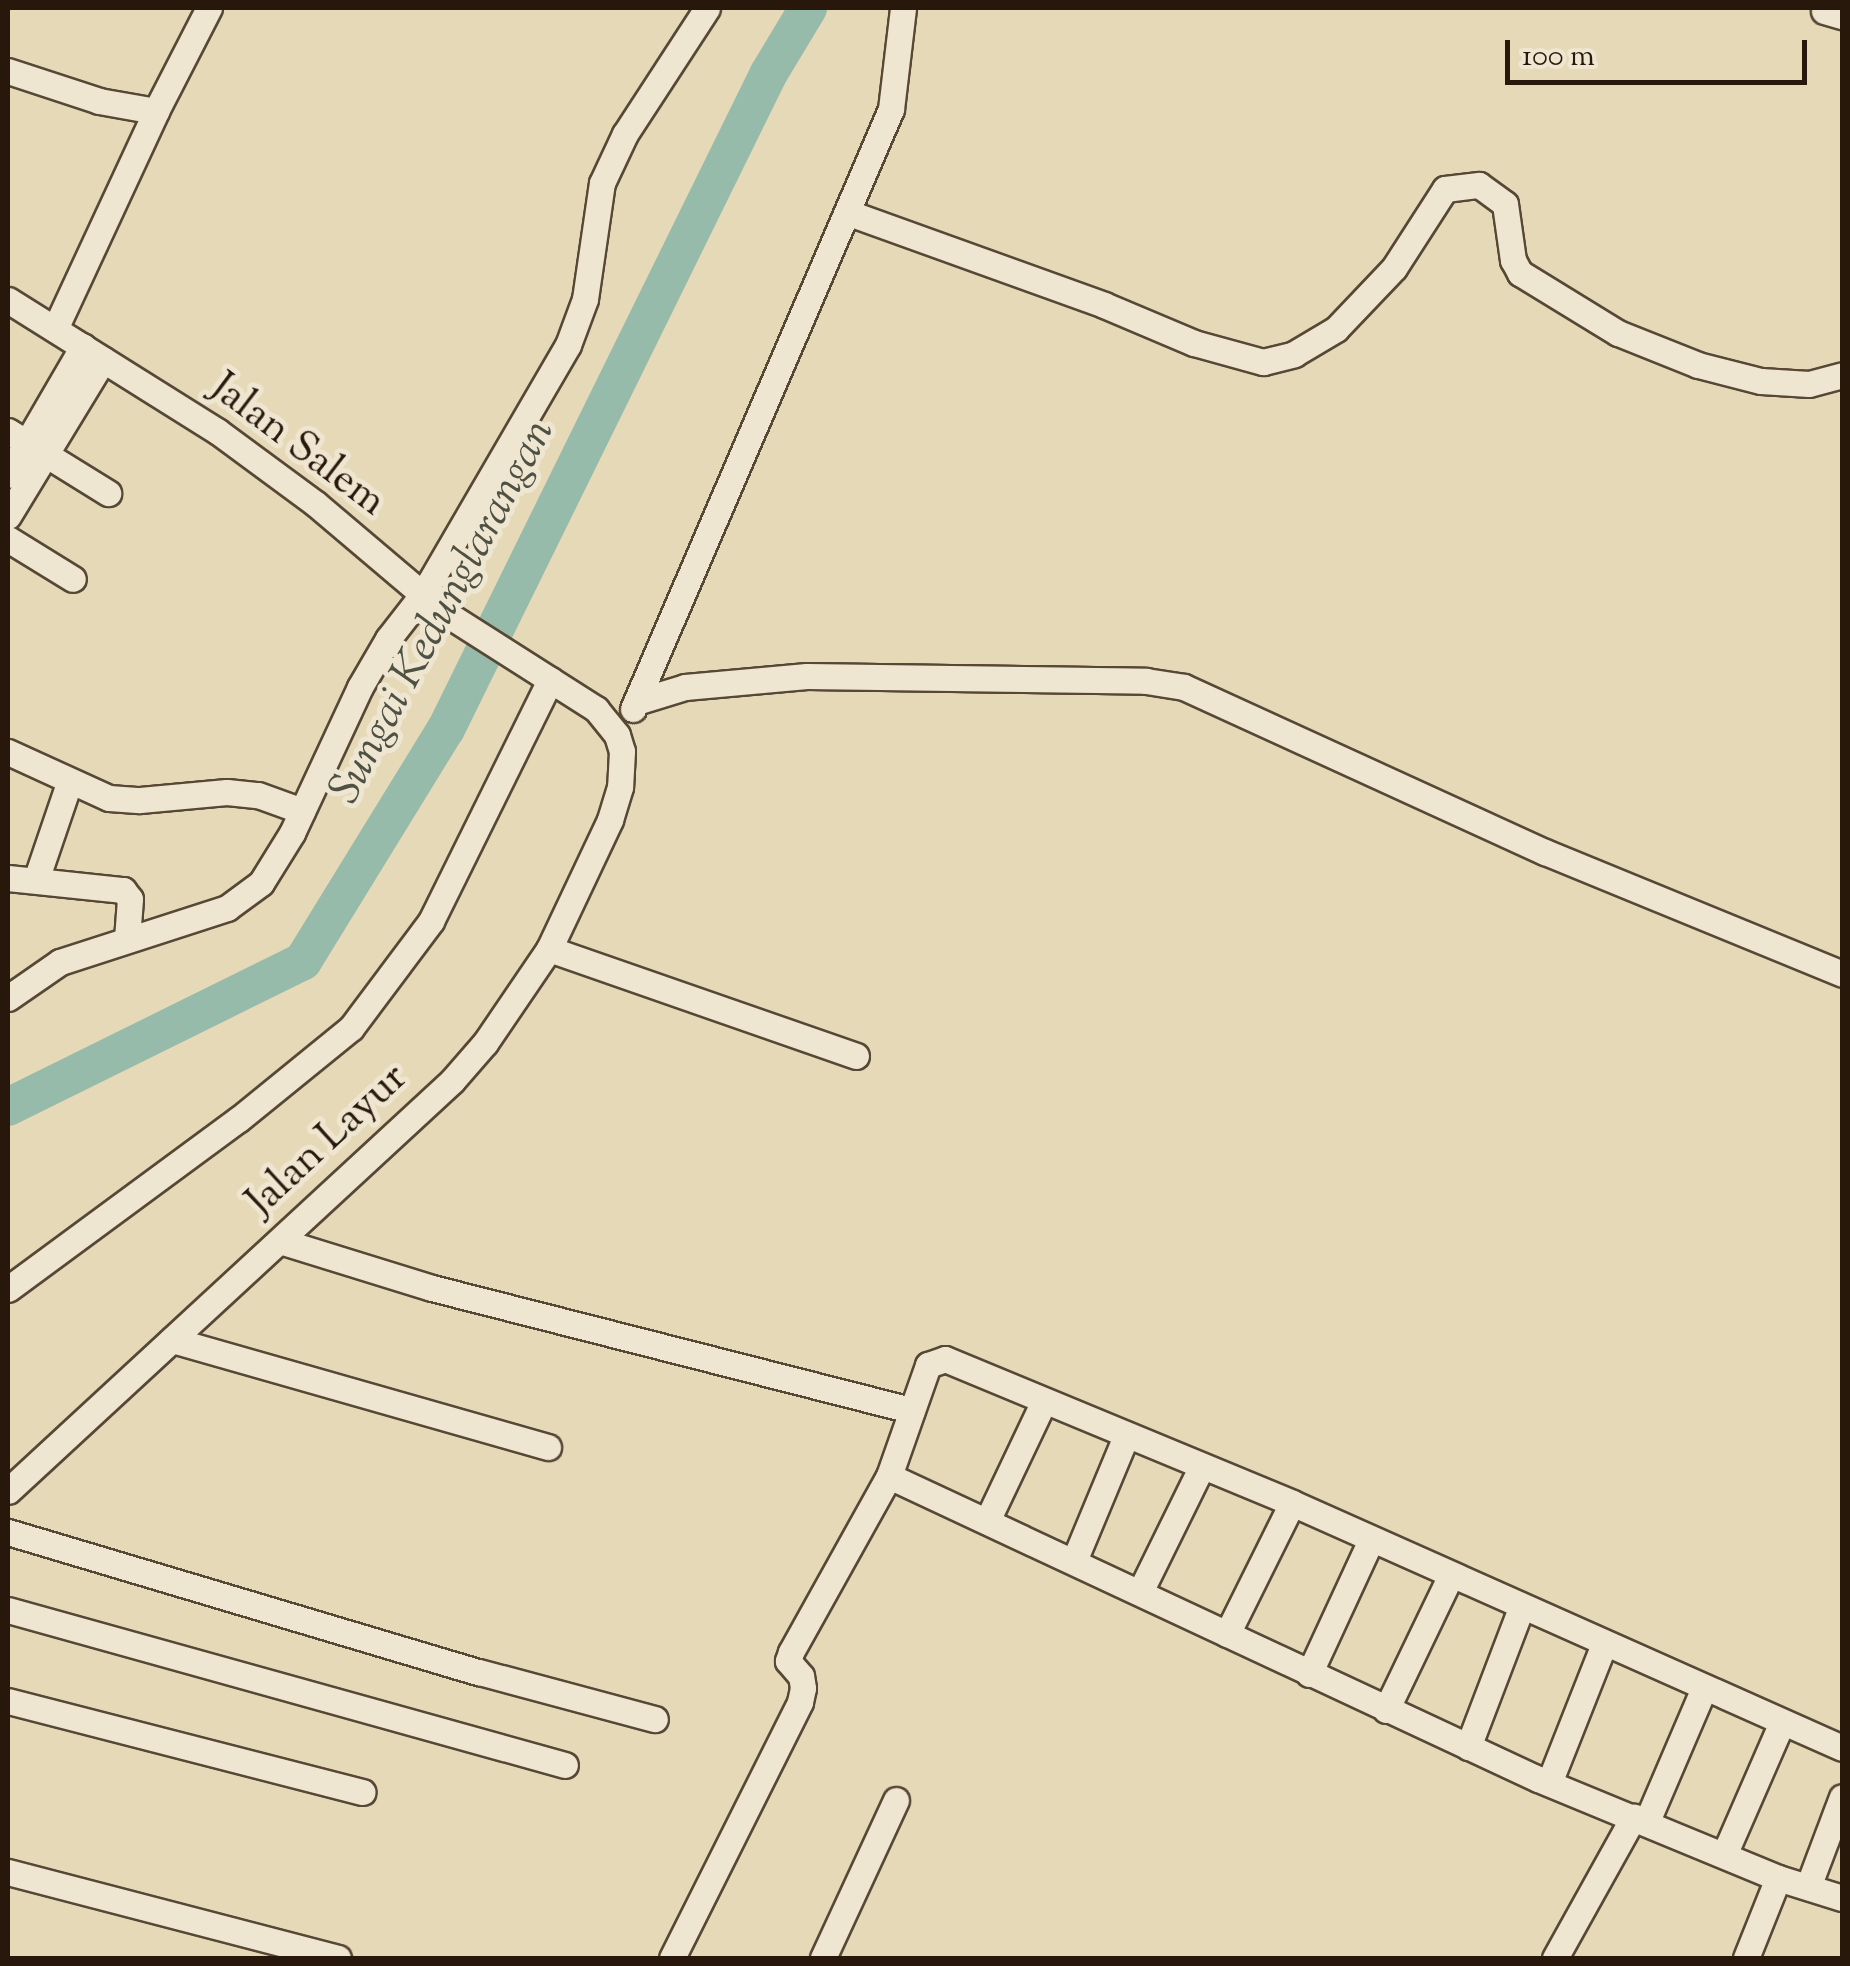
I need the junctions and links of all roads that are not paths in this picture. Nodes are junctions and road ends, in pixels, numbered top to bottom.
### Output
1 (209, 8) edge
2 (707, 8) edge
3 (902, 8) edge
4 (8, 72) edge
5 (156, 111) junction
6 (849, 213) junction
7 (8, 300) edge
8 (56, 330) junction
9 (92, 353) junction
10 (1842, 375) edge
11 (27, 442) edge
12 (8, 475) edge
13 (108, 494) dead end
14 (8, 516) edge
15 (8, 539) edge
16 (74, 578) dead end
17 (432, 603) junction
18 (540, 674) junction
19 (636, 702) junction
20 (617, 736) junction
21 (8, 752) edge
22 (70, 783) junction
23 (302, 810) junction
24 (8, 878) edge
25 (36, 880) junction
26 (127, 939) junction
27 (549, 949) junction
28 (1842, 974) edge
29 (8, 998) edge
30 (856, 1056) dead end
31 (280, 1240) junction
32 (8, 1289) edge
33 (172, 1340) junction
34 (1044, 1401) junction
35 (912, 1410) junction
36 (1126, 1436) junction
37 (548, 1447) dead end
38 (1202, 1466) junction
39 (889, 1476) junction
40 (8, 1491) edge
41 (1292, 1504) junction
42 (987, 1520) junction
43 (8, 1532) edge
44 (1371, 1540) junction
45 (1074, 1561) junction
46 (1450, 1577) junction
47 (1140, 1592) junction
48 (1522, 1608) junction
49 (8, 1610) edge
50 (1228, 1634) junction
51 (1604, 1644) junction
52 (1310, 1674) junction
53 (1700, 1686) junction
54 (8, 1701) edge
55 (1386, 1710) junction
56 (655, 1719) dead end
57 (1782, 1722) junction
58 (1468, 1748) junction
59 (1842, 1748) edge
60 (565, 1765) dead end
61 (1549, 1783) junction
62 (362, 1792) dead end
63 (1842, 1797) edge
64 (896, 1800) dead end
65 (1640, 1818) junction
66 (1724, 1855) junction
67 (8, 1872) edge
68 (1778, 1878) junction
69 (1808, 1887) junction
70 (1842, 1898) edge
71 (338, 1958) edge
72 (672, 1958) edge
73 (824, 1958) edge
74 (1555, 1958) edge
75 (1746, 1958) edge

1 - 5 street
2 - 17 street
3 - 6 street
4 - 5 street
5 - 8 street
6 - 10 street
6 - 19 street
7 - 8 street, Jalan Salem
8 - 9 street, Jalan Salem
9 - 11 street
9 - 17 street, Jalan Salem
11 - 12 street
11 - 13 street
11 - 14 street
15 - 16 street
17 - 18 street, Jalan Salem
17 - 23 street
18 - 20 street, Jalan Salem
18 - 32 street
19 - 20 street
19 - 28 street
20 - 27 street, Jalan Layur
21 - 22 street
22 - 23 street
22 - 25 street
23 - 26 street
24 - 25 street
25 - 26 street
26 - 29 street
27 - 30 street
27 - 31 street, Jalan Layur
31 - 33 street, Jalan Layur
31 - 35 street
33 - 37 street
33 - 40 street, Jalan Layur
34 - 35 street
34 - 36 street
34 - 42 street
35 - 39 street
36 - 38 street
36 - 45 street
38 - 41 street
38 - 47 street
39 - 42 street
39 - 72 street
41 - 44 street
41 - 50 street
42 - 45 street
43 - 56 street
44 - 46 street
44 - 52 street
45 - 47 street
46 - 48 street
46 - 55 street
47 - 50 street
48 - 51 street
48 - 58 street
49 - 60 street
50 - 52 street
51 - 53 street
51 - 61 street
52 - 55 street
53 - 57 street
53 - 65 street
54 - 62 street
55 - 58 street
57 - 59 street
57 - 66 street
58 - 61 street
61 - 65 street
63 - 69 street
64 - 73 street
65 - 66 street
65 - 74 street
66 - 68 street
67 - 71 street
68 - 69 street
68 - 75 street
69 - 70 street

